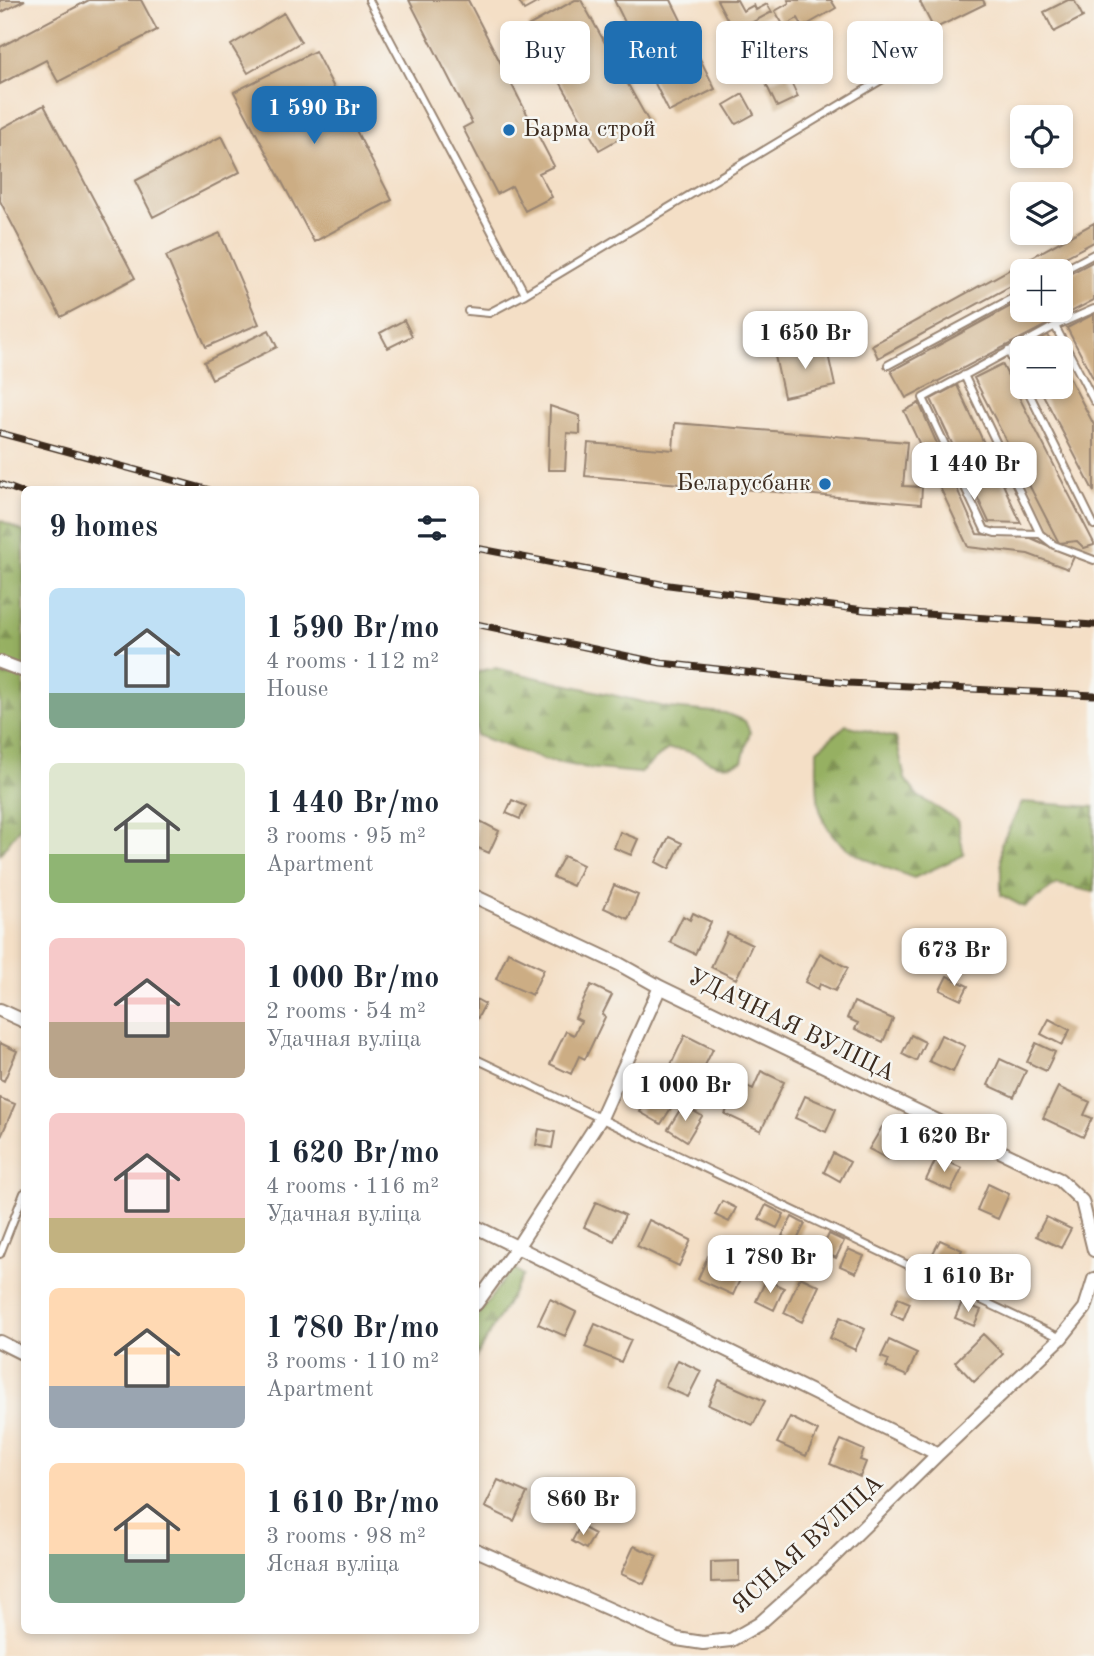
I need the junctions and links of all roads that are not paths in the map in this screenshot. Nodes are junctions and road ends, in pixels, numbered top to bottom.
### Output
1 (369, 0) edge
2 (875, 84) edge
3 (1094, 254) edge
4 (1073, 265) edge
5 (525, 294) junction
6 (1010, 299) edge
7 (1094, 309) edge
8 (468, 311) dead end
9 (1055, 326) junction
10 (1008, 351) junction
11 (1010, 355) edge
12 (888, 365) dead end
13 (964, 375) junction
14 (1032, 399) edge
15 (1094, 401) edge
16 (1094, 525) edge
17 (1040, 534) junction
18 (1094, 560) edge
19 (0, 662) edge
20 (21, 670) edge
21 (479, 898) edge
22 (660, 987) junction
23 (0, 1010) edge
24 (21, 1020) edge
25 (479, 1060) edge
26 (601, 1118) junction
27 (21, 1201) edge
28 (479, 1228) edge
29 (518, 1246) junction
30 (1094, 1250) edge
31 (0, 1254) edge
32 (1094, 1279) edge
33 (479, 1300) edge
34 (1061, 1338) junction
35 (0, 1342) edge
36 (21, 1352) edge
37 (937, 1454) junction
38 (479, 1551) edge

1 - 5 lane
2 - 5 lane
3 - 4 lane
5 - 8 lane
6 - 12 lane
7 - 9 lane
9 - 10 lane
9 - 15 lane
10 - 11 lane
10 - 13 lane
13 - 17 lane
13 - 17 lane
14 - 16 lane
17 - 18 lane
19 - 20 street
21 - 22 street, УДАЧНАЯ ВУЛІЦА
22 - 26 street
22 - 30 street, УДАЧНАЯ ВУЛІЦА
23 - 24 street
25 - 26 lane
26 - 29 street
26 - 34 lane
27 - 31 lane
28 - 29 street
29 - 33 street
29 - 37 street
32 - 34 street, ЯСНАЯ ВУЛІЦА
34 - 37 street, ЯСНАЯ ВУЛІЦА
35 - 36 street
37 - 38 street, ЯСНАЯ ВУЛІЦА

